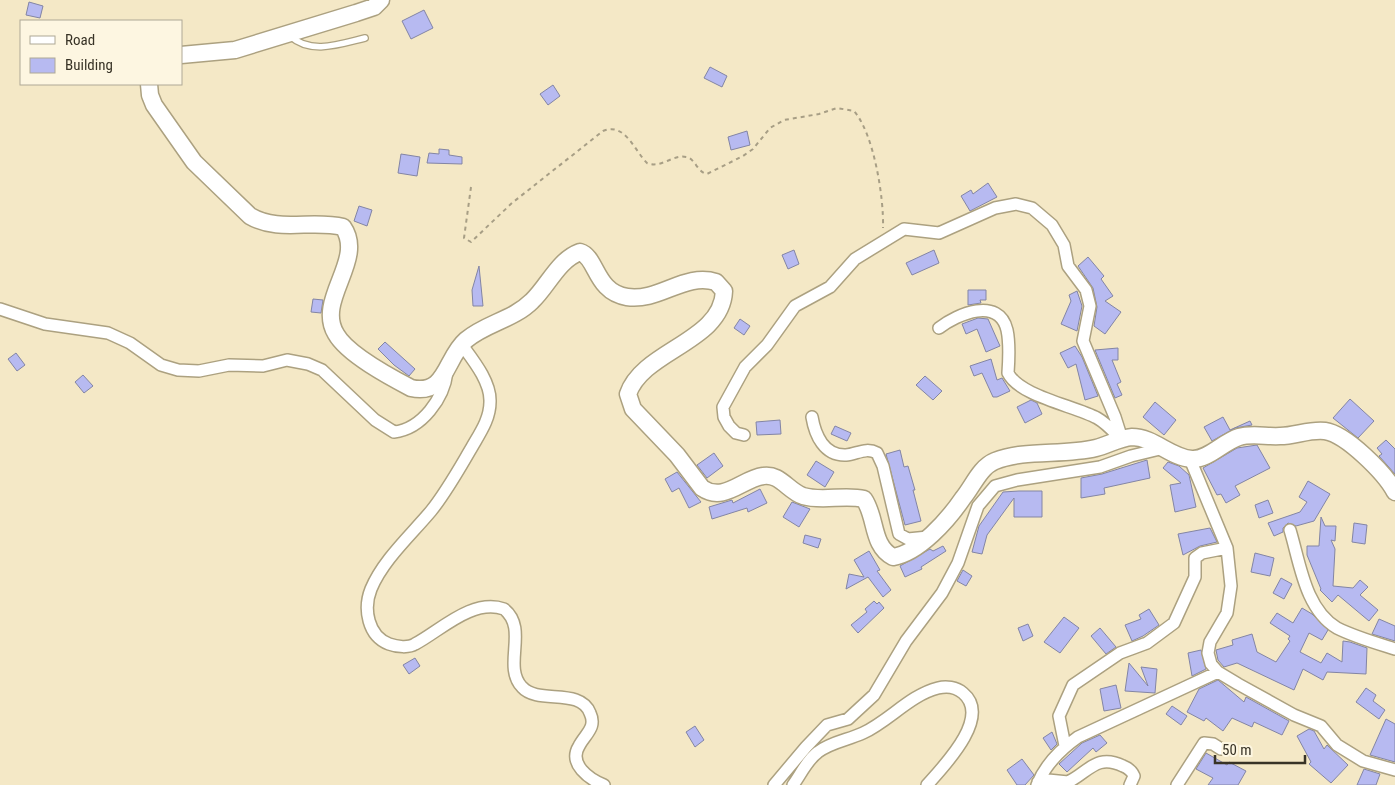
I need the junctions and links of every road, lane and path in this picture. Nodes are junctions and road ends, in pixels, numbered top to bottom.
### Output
1 (381, 0) edge
2 (288, 34) junction
3 (365, 38) dead end
4 (182, 55) edge
5 (149, 85) edge
6 (471, 187) dead end
7 (882, 243) junction
8 (0, 309) edge
9 (940, 328) dead end
10 (462, 345) junction
11 (447, 372) junction
12 (812, 417) dead end
13 (744, 435) dead end
14 (1122, 439) junction
15 (1164, 448) junction
16 (1190, 459) junction
17 (1395, 492) edge
18 (1290, 530) dead end
19 (930, 536) junction
20 (1226, 548) junction
21 (1395, 649) edge
22 (1218, 672) junction
23 (1065, 746) junction
24 (1221, 749) dead end
25 (1395, 770) edge
26 (1038, 784) edge
27 (604, 785) edge
28 (774, 785) edge
29 (793, 785) edge
30 (927, 785) edge
31 (1130, 785) edge
32 (1177, 785) edge

1 - 2 street
2 - 3 lane
2 - 4 street
5 - 11 street
6 - 7 path
7 - 13 street
7 - 14 street
8 - 11 street
9 - 14 street
10 - 11 street
10 - 19 street
10 - 27 street
12 - 19 street
14 - 15 street
14 - 19 street
15 - 16 street
15 - 28 street
16 - 17 street
16 - 20 street
18 - 21 street
20 - 22 street
20 - 23 street
22 - 23 street
22 - 25 street
23 - 26 street
24 - 32 street
26 - 31 street
29 - 30 street

